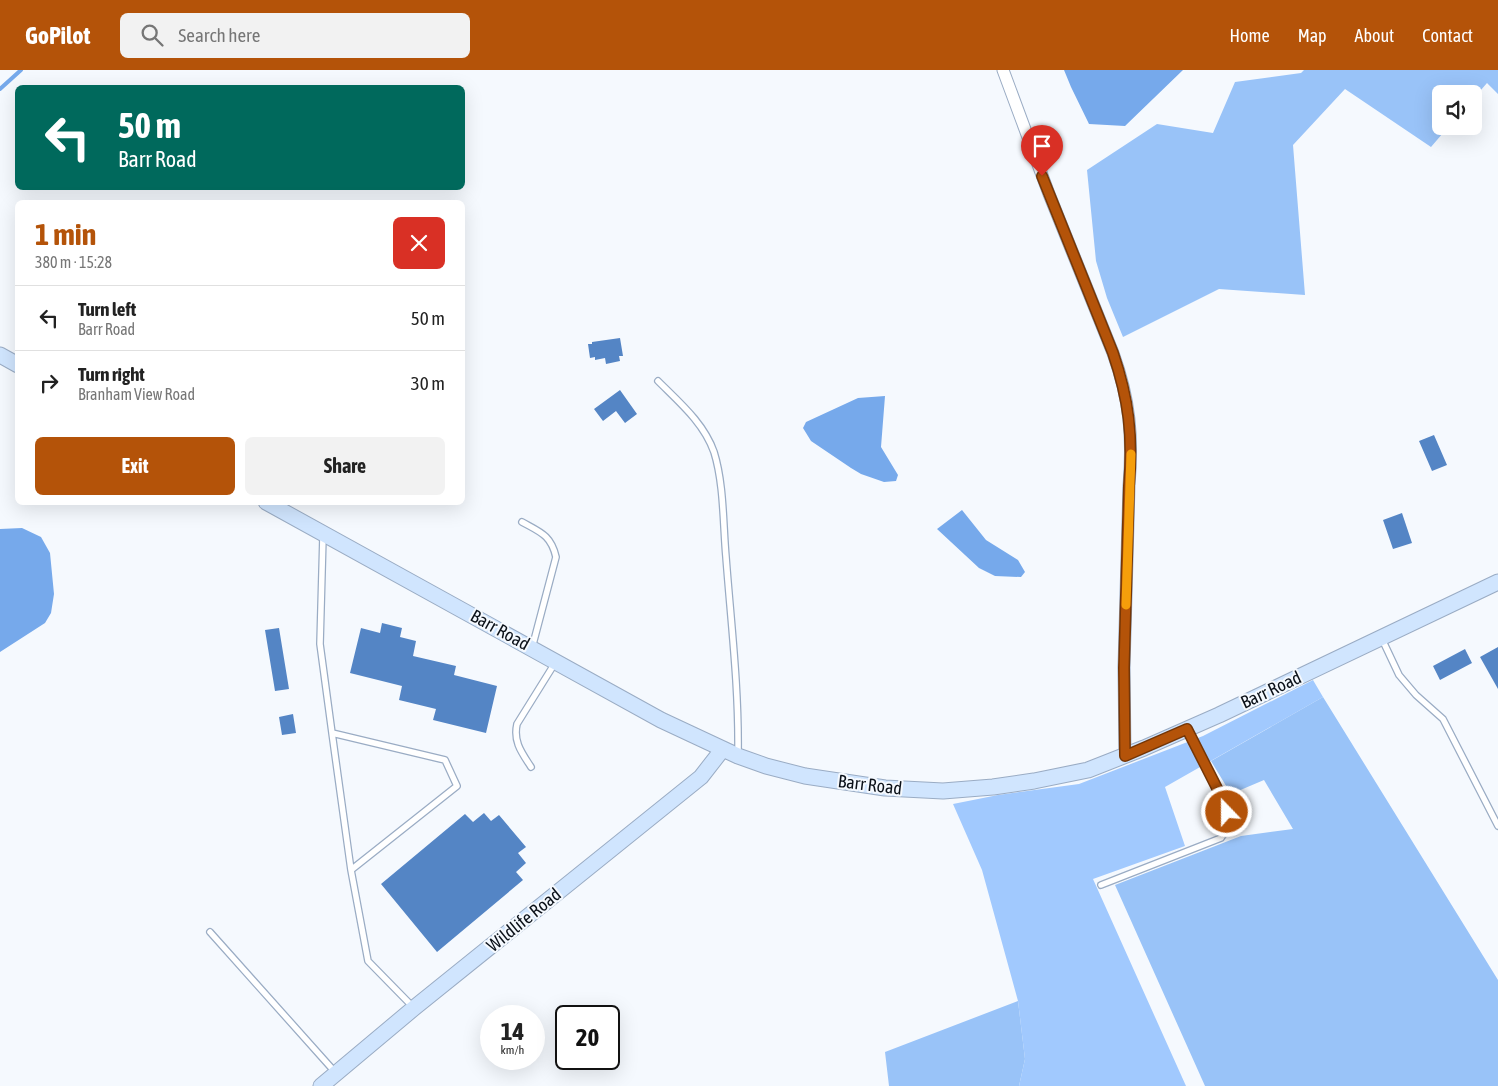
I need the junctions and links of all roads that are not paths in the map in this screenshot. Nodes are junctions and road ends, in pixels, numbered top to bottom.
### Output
1 (1003, 70) edge
2 (0, 355) edge
3 (15, 363) edge
4 (658, 381) dead end
5 (271, 505) edge
6 (522, 522) dead end
7 (323, 534) junction
8 (1498, 582) edge
9 (1381, 638) junction
10 (532, 648) junction
11 (556, 661) junction
12 (1187, 729) junction
13 (332, 732) junction
14 (722, 750) junction
15 (738, 756) junction
16 (1125, 756) junction
17 (531, 767) dead end
18 (1498, 826) edge
19 (351, 870) junction
20 (1101, 886) dead end
21 (210, 932) dead end
22 (414, 1008) junction
23 (336, 1073) junction
24 (321, 1086) edge

1 - 16 street
2 - 3 street
4 - 15 lane
5 - 7 street, Barr Road
6 - 10 lane
7 - 10 street, Barr Road
7 - 13 lane
8 - 9 street, Barr Road
9 - 12 street, Barr Road
9 - 18 lane
10 - 11 street, Barr Road
11 - 14 street, Barr Road
11 - 17 lane
12 - 16 street, Barr Road
12 - 20 lane
13 - 19 lane
13 - 19 lane
14 - 15 street, Barr Road
14 - 22 street, Wildlife Road
15 - 16 street, Barr Road
19 - 22 lane
21 - 23 lane
22 - 23 street, Wildlife Road
23 - 24 street, Wildlife Road

